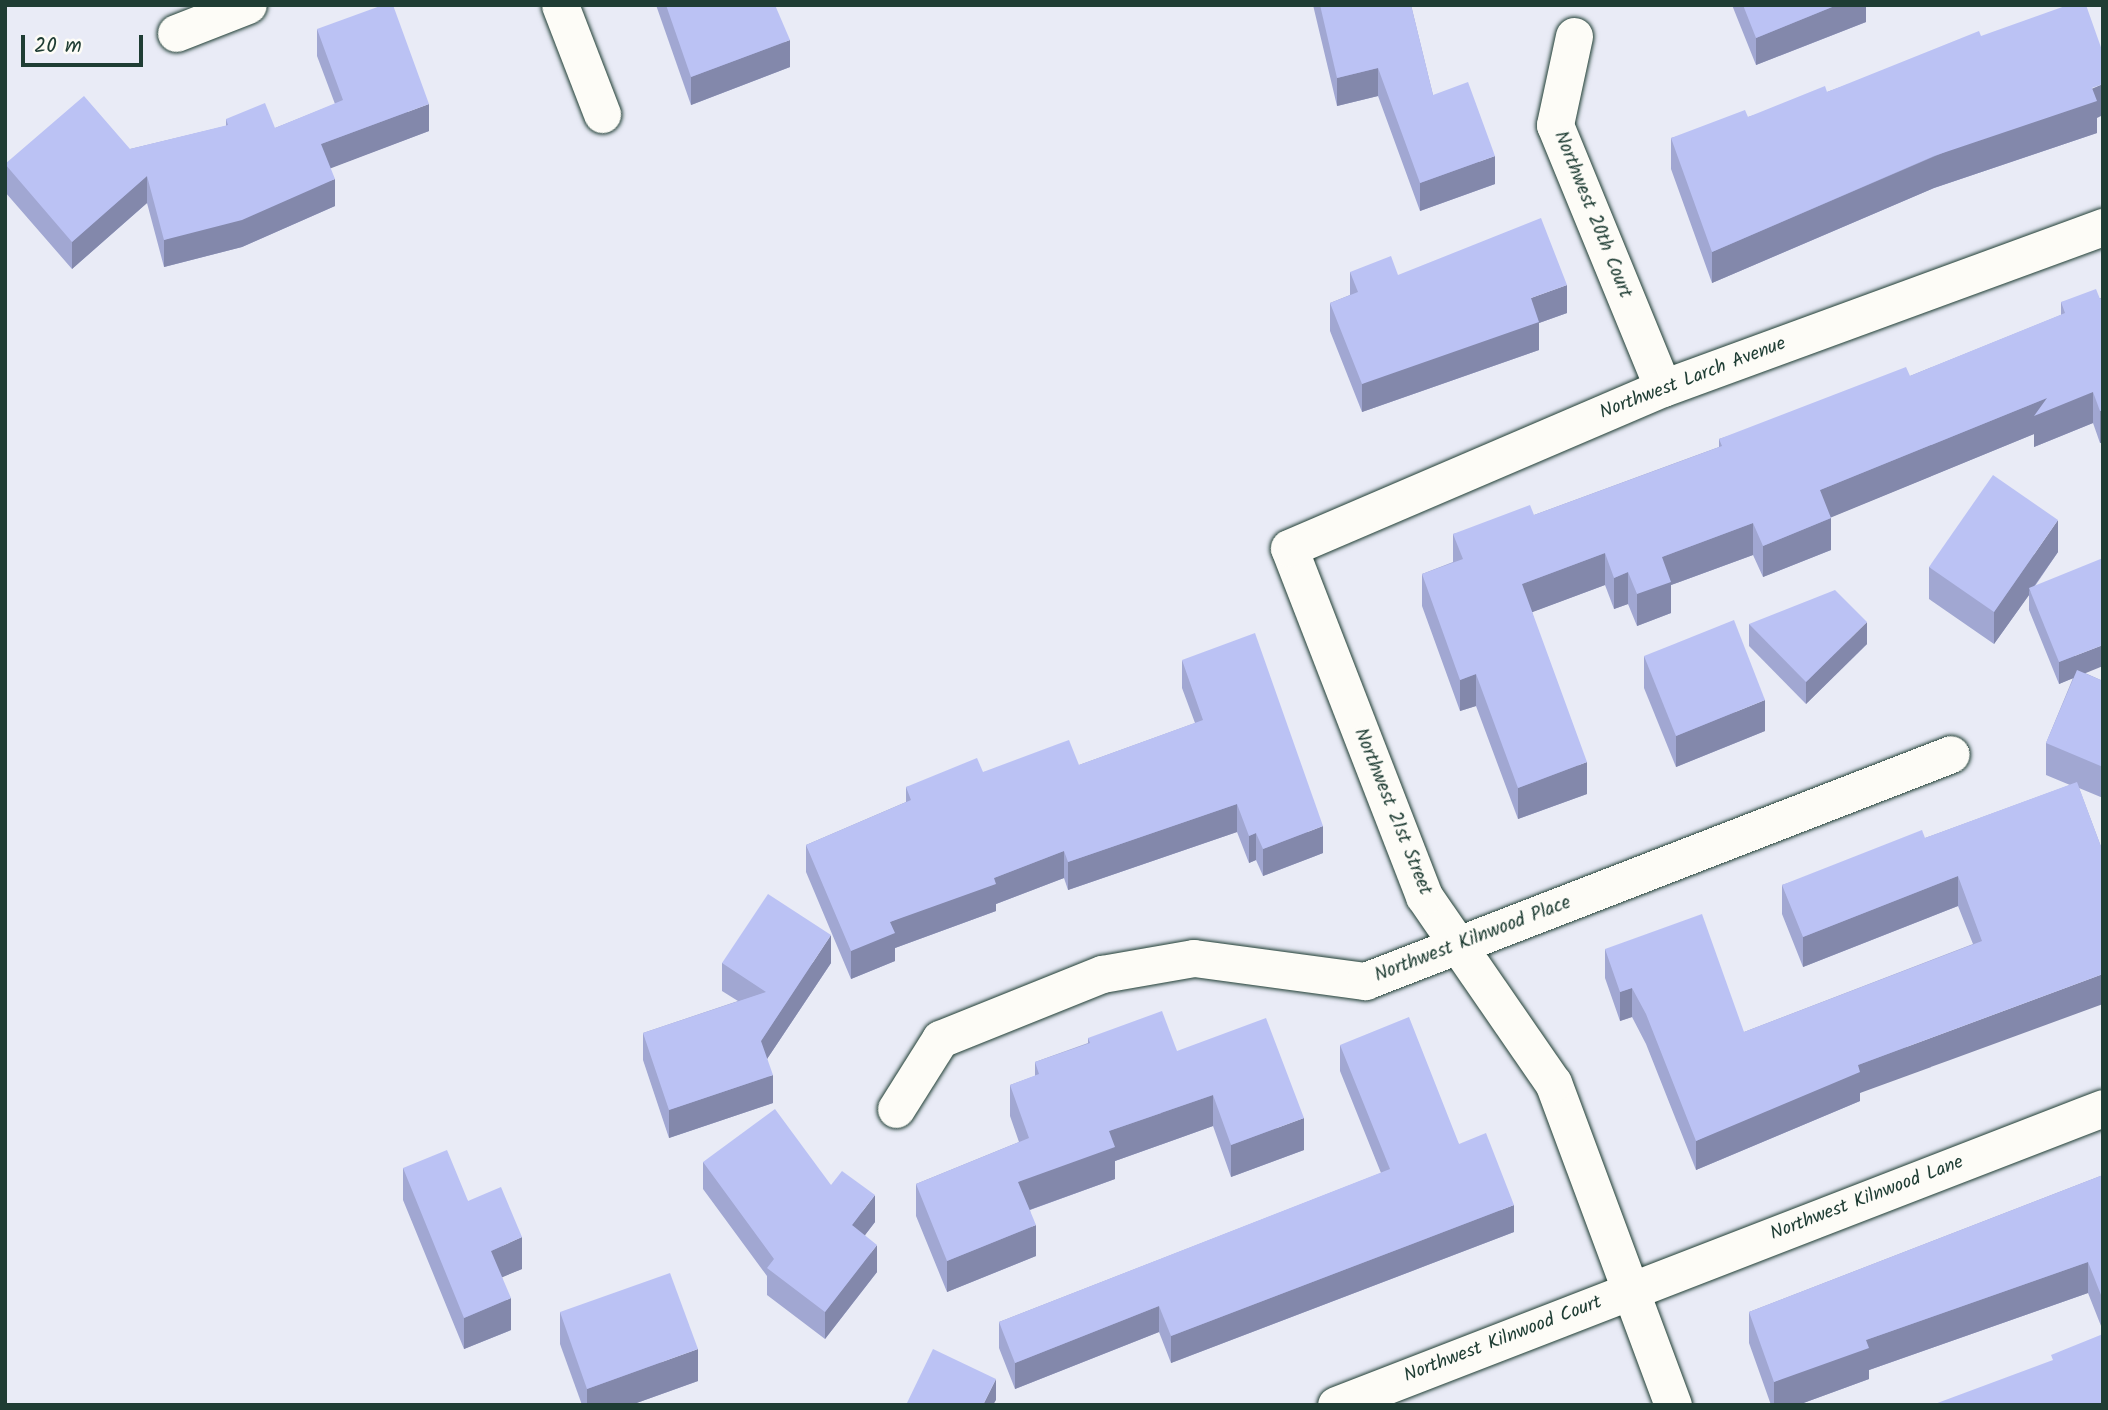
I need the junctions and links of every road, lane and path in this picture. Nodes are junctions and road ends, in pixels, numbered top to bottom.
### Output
1 (248, 5) edge
2 (560, 5) edge
3 (176, 33) dead end
4 (1574, 36) dead end
5 (603, 114) dead end
6 (2103, 227) edge
7 (1663, 388) junction
8 (1289, 548) joint
9 (1951, 754) dead end
10 (1459, 947) junction
11 (2103, 1108) edge
12 (896, 1109) dead end
13 (1631, 1290) junction
14 (1336, 1405) edge
15 (1673, 1405) edge

1 - 3 street
2 - 5 street
4 - 7 street, Northwest 20th Court
6 - 7 street, Northwest Larch Avenue
7 - 8 street, Northwest Larch Avenue
8 - 10 street, Northwest 21st Street
9 - 10 street, Northwest Kilnwood Place
10 - 12 street, Northwest Kilnwood Place
10 - 13 street, Northwest 21st Street
11 - 13 street, Northwest Kilnwood Lane
13 - 14 street, Northwest Kilnwood Court
13 - 15 street, Northwest 21st Street

